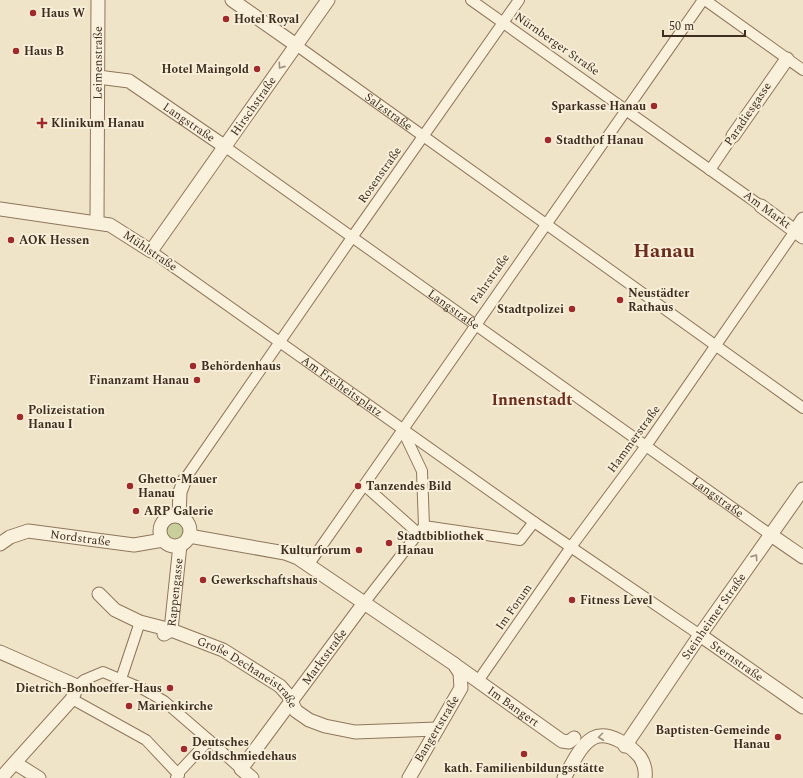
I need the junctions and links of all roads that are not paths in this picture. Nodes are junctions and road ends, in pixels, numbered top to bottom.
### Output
1 (98, 0) edge
2 (232, 0) edge
3 (328, 0) edge
4 (472, 0) edge
5 (519, 0) edge
6 (704, 0) edge
7 (504, 22) junction
8 (296, 46) junction
9 (787, 59) junction
10 (803, 70) edge
11 (98, 77) junction
12 (627, 110) junction
13 (423, 136) junction
14 (733, 136) joint
15 (224, 146) junction
16 (710, 170) junction
17 (761, 206) joint
18 (0, 209) edge
19 (803, 219) edge
20 (97, 222) junction
21 (545, 224) junction
22 (799, 234) edge
23 (352, 236) junction
24 (151, 251) junction
25 (475, 323) junction
26 (279, 343) junction
27 (716, 345) junction
28 (803, 408) edge
29 (402, 429) junction
30 (646, 446) junction
31 (185, 479) joint
32 (364, 485) junction
33 (803, 488) edge
34 (179, 516) junction
35 (534, 522) junction
36 (421, 530) junction
37 (771, 535) junction
38 (190, 536) junction
39 (163, 540) junction
40 (0, 544) edge
41 (180, 545) junction
42 (571, 547) junction
43 (803, 557) edge
44 (308, 564) junction
45 (99, 594) dead end
46 (364, 603) junction
47 (140, 622) junction
48 (167, 632) junction
49 (700, 635) junction
50 (0, 652) edge
51 (454, 664) junction
52 (120, 679) junction
53 (478, 681) junction
54 (77, 686) junction
55 (72, 700) junction
56 (292, 701) junction
57 (803, 707) edge
58 (437, 729) junction
59 (574, 738) dead end
60 (209, 740) junction
61 (625, 746) junction
62 (15, 763) junction
63 (241, 768) junction
64 (178, 776) edge
65 (1, 778) edge
66 (40, 778) edge
67 (252, 778) edge
68 (409, 778) edge
69 (564, 778) edge
70 (645, 778) edge

1 - 11 street, Leimenstraße
2 - 8 street, Salzstraße
3 - 8 street, Hirschstraße
4 - 7 street, Nürnberger Straße
5 - 7 street, Rosenstraße
6 - 9 street
6 - 12 street
7 - 12 street, Nürnberger Straße
7 - 13 street, Rosenstraße
8 - 13 street, Salzstraße
8 -> 15 street, Hirschstraße
9 - 10 street
9 - 14 street, Paradiesgasse
11 - 15 street, Langstraße
11 - 20 street, Leimenstraße
12 - 16 street, Am Markt
12 - 21 street
13 - 21 street, Salzstraße
13 - 23 street, Rosenstraße
14 - 16 street, Paradiesgasse
15 - 23 street, Langstraße
15 - 24 street, Hirschstraße
16 - 17 street, Am Markt
17 - 22 street, Am Markt
18 - 20 street, Mühlstraße
19 - 22 street
20 - 24 street, Mühlstraße
21 - 25 street, Fahrstraße
21 - 27 street
22 - 27 street, Am Markt
23 - 25 street, Langstraße
23 - 26 street, Rosenstraße
24 - 26 street, Mühlstraße
25 - 29 street, Fahrstraße
25 - 30 street, Langstraße
26 - 29 street, Am Freiheitsplatz
26 - 31 street
27 - 28 street
27 - 30 street, Hammerstraße
29 - 32 street, Fahrstraße
29 - 35 street, Am Freiheitsplatz
29 - 36 street
30 - 37 street, Langstraße
30 - 42 street, Hammerstraße
31 - 34 street
32 - 36 street
32 - 44 street, Fahrstraße
33 - 37 street, Steinheimer Straße
34 - 38 street
34 - 39 street
35 - 36 street
35 - 42 street, Am Freiheitsplatz
36 - 46 street
37 - 43 street, Langstraße
49 -> 37 street, Steinheimer Straße
38 - 41 street
38 - 44 street
39 - 40 street, Nordstraße
39 - 41 street
41 - 48 street, Rappengasse
42 - 49 street, Sternstraße
42 - 53 street, Im Forum
44 - 46 street
45 - 47 street, Große Dechaneistraße
46 - 51 street
46 - 56 street, Marktstraße
47 - 48 street, Große Dechaneistraße
47 - 52 street
48 - 56 street, Große Dechaneistraße
49 - 57 street, Sternstraße
49 - 61 street, Steinheimer Straße
50 - 54 street
51 - 53 street, Im Bangert
51 - 58 street, Bangertstraße
52 - 54 street
52 - 60 street
53 - 59 street, Im Bangert
54 - 55 street
55 - 62 street
55 - 64 street
56 - 58 street, Große Dechaneistraße
56 - 63 street, Marktstraße
58 - 68 street, Bangertstraße
60 - 63 street
60 - 64 street
61 -> 69 street
61 - 70 street
62 - 65 street
62 - 66 street
63 - 67 street

